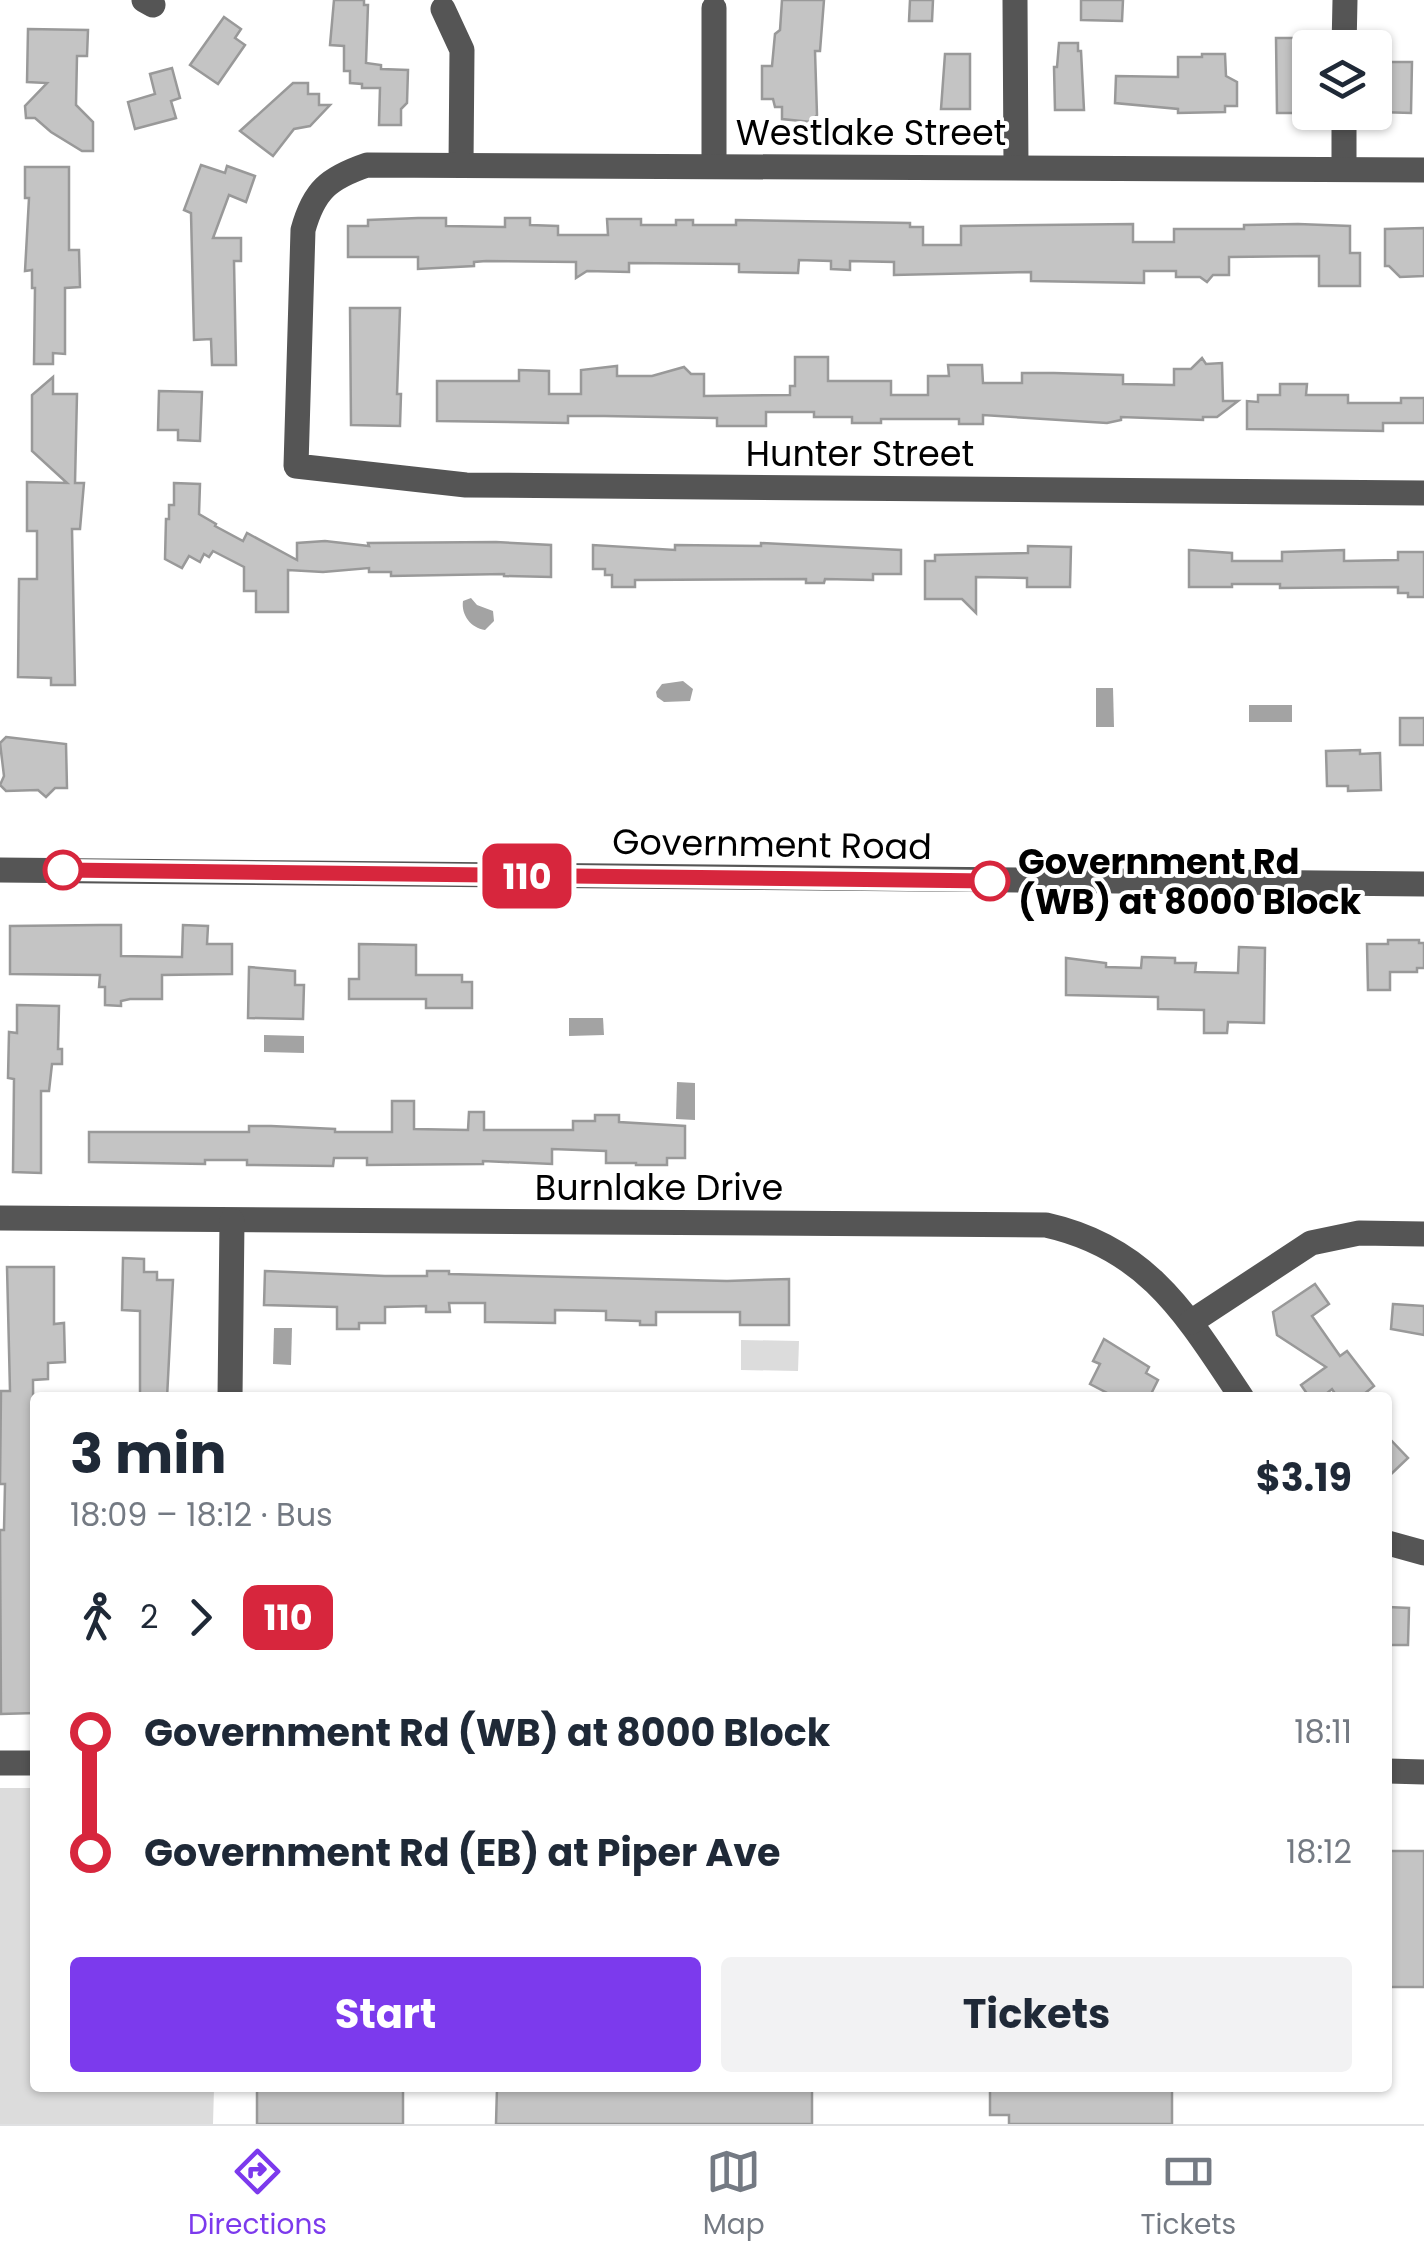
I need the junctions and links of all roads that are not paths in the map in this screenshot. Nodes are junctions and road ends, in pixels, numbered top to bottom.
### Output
1 (1015, 0) edge
2 (1344, 0) edge
3 (714, 8) dead end
4 (443, 9) dead end
5 (1344, 30) edge
6 (1344, 130) edge
7 (461, 164) junction
8 (714, 166) junction
9 (1016, 167) junction
10 (1344, 169) junction
11 (1424, 170) edge
12 (296, 466) joint
13 (1424, 493) edge
14 (0, 870) edge
15 (1424, 884) edge
16 (0, 1218) edge
17 (232, 1221) junction
18 (1424, 1234) edge
19 (1191, 1322) junction
20 (230, 1392) edge
21 (1238, 1392) edge
22 (1392, 1544) edge
23 (1424, 1553) edge
24 (0, 1763) edge
25 (30, 1763) edge
26 (1392, 1772) edge
27 (1424, 1772) edge

1 - 9 street
2 - 5 street
3 - 8 street
4 - 7 street
6 - 10 street
7 - 8 street, Westlake Street
7 - 12 street, Westlake Street
8 - 9 street, Westlake Street
9 - 10 street, Westlake Street
10 - 11 street, Westlake Street
12 - 13 street, Hunter Street
14 - 15 street, Government Road
16 - 17 street, Burnlake Drive
17 - 19 street, Burnlake Drive
17 - 20 street
18 - 19 street
19 - 21 street, Burnlake Drive
22 - 23 street
24 - 25 street
26 - 27 street

